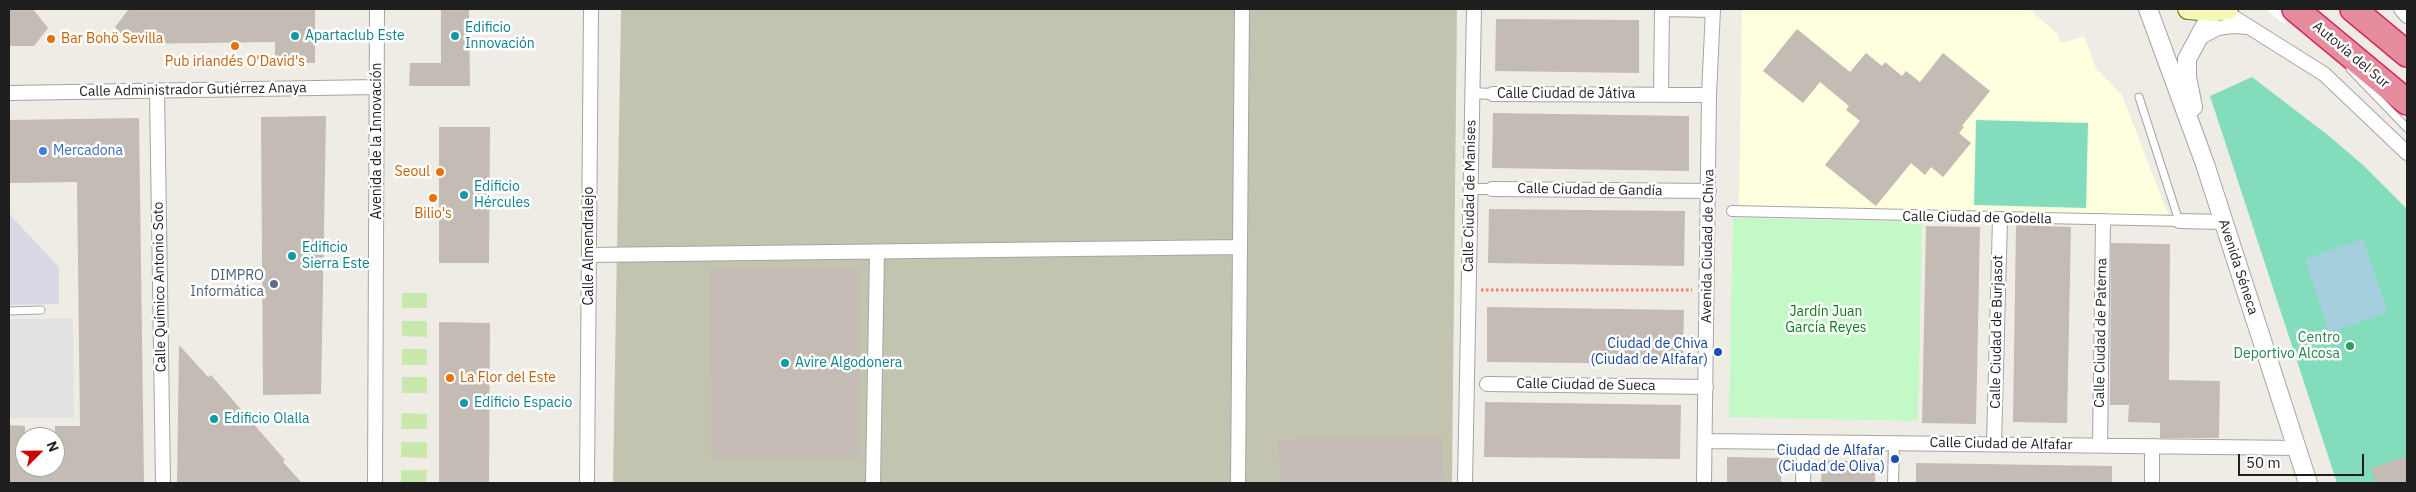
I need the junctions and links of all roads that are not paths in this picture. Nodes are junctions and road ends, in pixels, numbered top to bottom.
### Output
1 (377, 9) edge
2 (591, 9) edge
3 (1242, 9) edge
4 (1474, 9) edge
5 (1713, 9) edge
6 (2148, 9) edge
7 (2188, 9) edge
8 (2296, 9) edge
9 (2353, 9) edge
10 (2401, 9) edge
11 (2221, 10) edge
12 (2407, 16) edge
13 (2250, 28) junction
14 (2199, 38) junction
15 (2335, 52) dead end
16 (2407, 54) edge
17 (2341, 60) dead end
18 (377, 87) junction
19 (157, 90) junction
20 (9, 93) edge
21 (1471, 94) junction
22 (1494, 94) joint
23 (1661, 94) junction
24 (1709, 96) junction
25 (2139, 97) dead end
26 (2407, 102) edge
27 (2407, 128) edge
28 (2407, 154) edge
29 (2205, 164) junction
30 (1470, 189) junction
31 (1492, 189) joint
32 (1709, 191) junction
33 (1732, 211) dead end
34 (2000, 219) junction
35 (2103, 220) junction
36 (2179, 222) junction
37 (2223, 222) junction
38 (1240, 247) junction
39 (877, 252) junction
40 (589, 255) junction
41 (9, 310) edge
42 (41, 310) dead end
43 (1466, 384) junction
44 (1487, 384) joint
45 (1706, 387) junction
46 (1704, 441) junction
47 (1804, 442) junction
48 (1894, 443) junction
49 (1994, 444) junction
50 (2100, 446) junction
51 (2152, 446) junction
52 (2297, 448) junction
53 (163, 483) edge
54 (375, 483) edge
55 (587, 483) edge
56 (873, 483) edge
57 (1238, 483) edge
58 (1465, 483) edge
59 (1704, 483) edge
60 (1803, 483) edge
61 (1893, 483) edge
62 (2152, 483) edge
63 (2308, 483) edge

1 - 18 street, Avenida de la Innovación
2 - 40 street, Calle Almendralejo
3 - 38 street
4 - 21 street, Calle Ciudad de Manises
5 - 23 street
5 - 24 street, Avenida Ciudad de Chiva
6 - 29 street, Avenida Séneca
7 - 11 main road
8 - 15 lane
8 - 26 highway, Autovía del Sur
9 - 16 highway
10 - 12 street
11 - 13 street
11 - 14 street, Avenida Séneca
13 - 14 street
13 - 28 street
14 - 29 street, Avenida Séneca
17 - 27 lane
18 - 19 street, Calle Administrador Gutiérrez Anaya
18 - 54 street, Avenida de la Innovación
19 - 20 street, Calle Administrador Gutiérrez Anaya
19 - 53 street, Calle Químico Antonio Soto
21 - 22 street, Calle Ciudad de Játiva
21 - 30 street, Calle Ciudad de Manises
22 - 23 street, Calle Ciudad de Játiva
23 - 24 street, Calle Ciudad de Játiva
24 - 32 street, Avenida Ciudad de Chiva
25 - 36 lane
29 - 37 street, Avenida Séneca
30 - 31 street, Calle Ciudad de Gandía
30 - 43 street, Calle Ciudad de Manises
31 - 32 street, Calle Ciudad de Gandía
32 - 45 street, Avenida Ciudad de Chiva
33 - 34 street, Calle Ciudad de Godella
34 - 35 street, Calle Ciudad de Godella
34 - 49 street, Calle Ciudad de Burjasot
35 - 36 street, Calle Ciudad de Godella
35 - 50 street, Calle Ciudad de Paterna
36 - 37 street, Calle Ciudad de Godella
37 - 52 street, Avenida Séneca
38 - 39 street
38 - 57 street
39 - 40 street
39 - 56 street
40 - 55 street, Calle Almendralejo
41 - 42 lane
43 - 44 street, Calle Ciudad de Sueca
43 - 58 street, Calle Ciudad de Manises
44 - 45 street, Calle Ciudad de Sueca
45 - 46 street, Avenida Ciudad de Chiva
46 - 47 street, Calle Ciudad de Alfafar
46 - 59 street, Avenida Ciudad de Chiva
47 - 48 street, Calle Ciudad de Alfafar
47 - 60 street
48 - 49 street, Calle Ciudad de Alfafar
48 - 61 street
49 - 50 street, Calle Ciudad de Alfafar
50 - 51 street, Calle Ciudad de Alfafar
51 - 52 street, Calle Ciudad de Alfafar
51 - 62 street
52 - 63 street, Avenida Séneca

